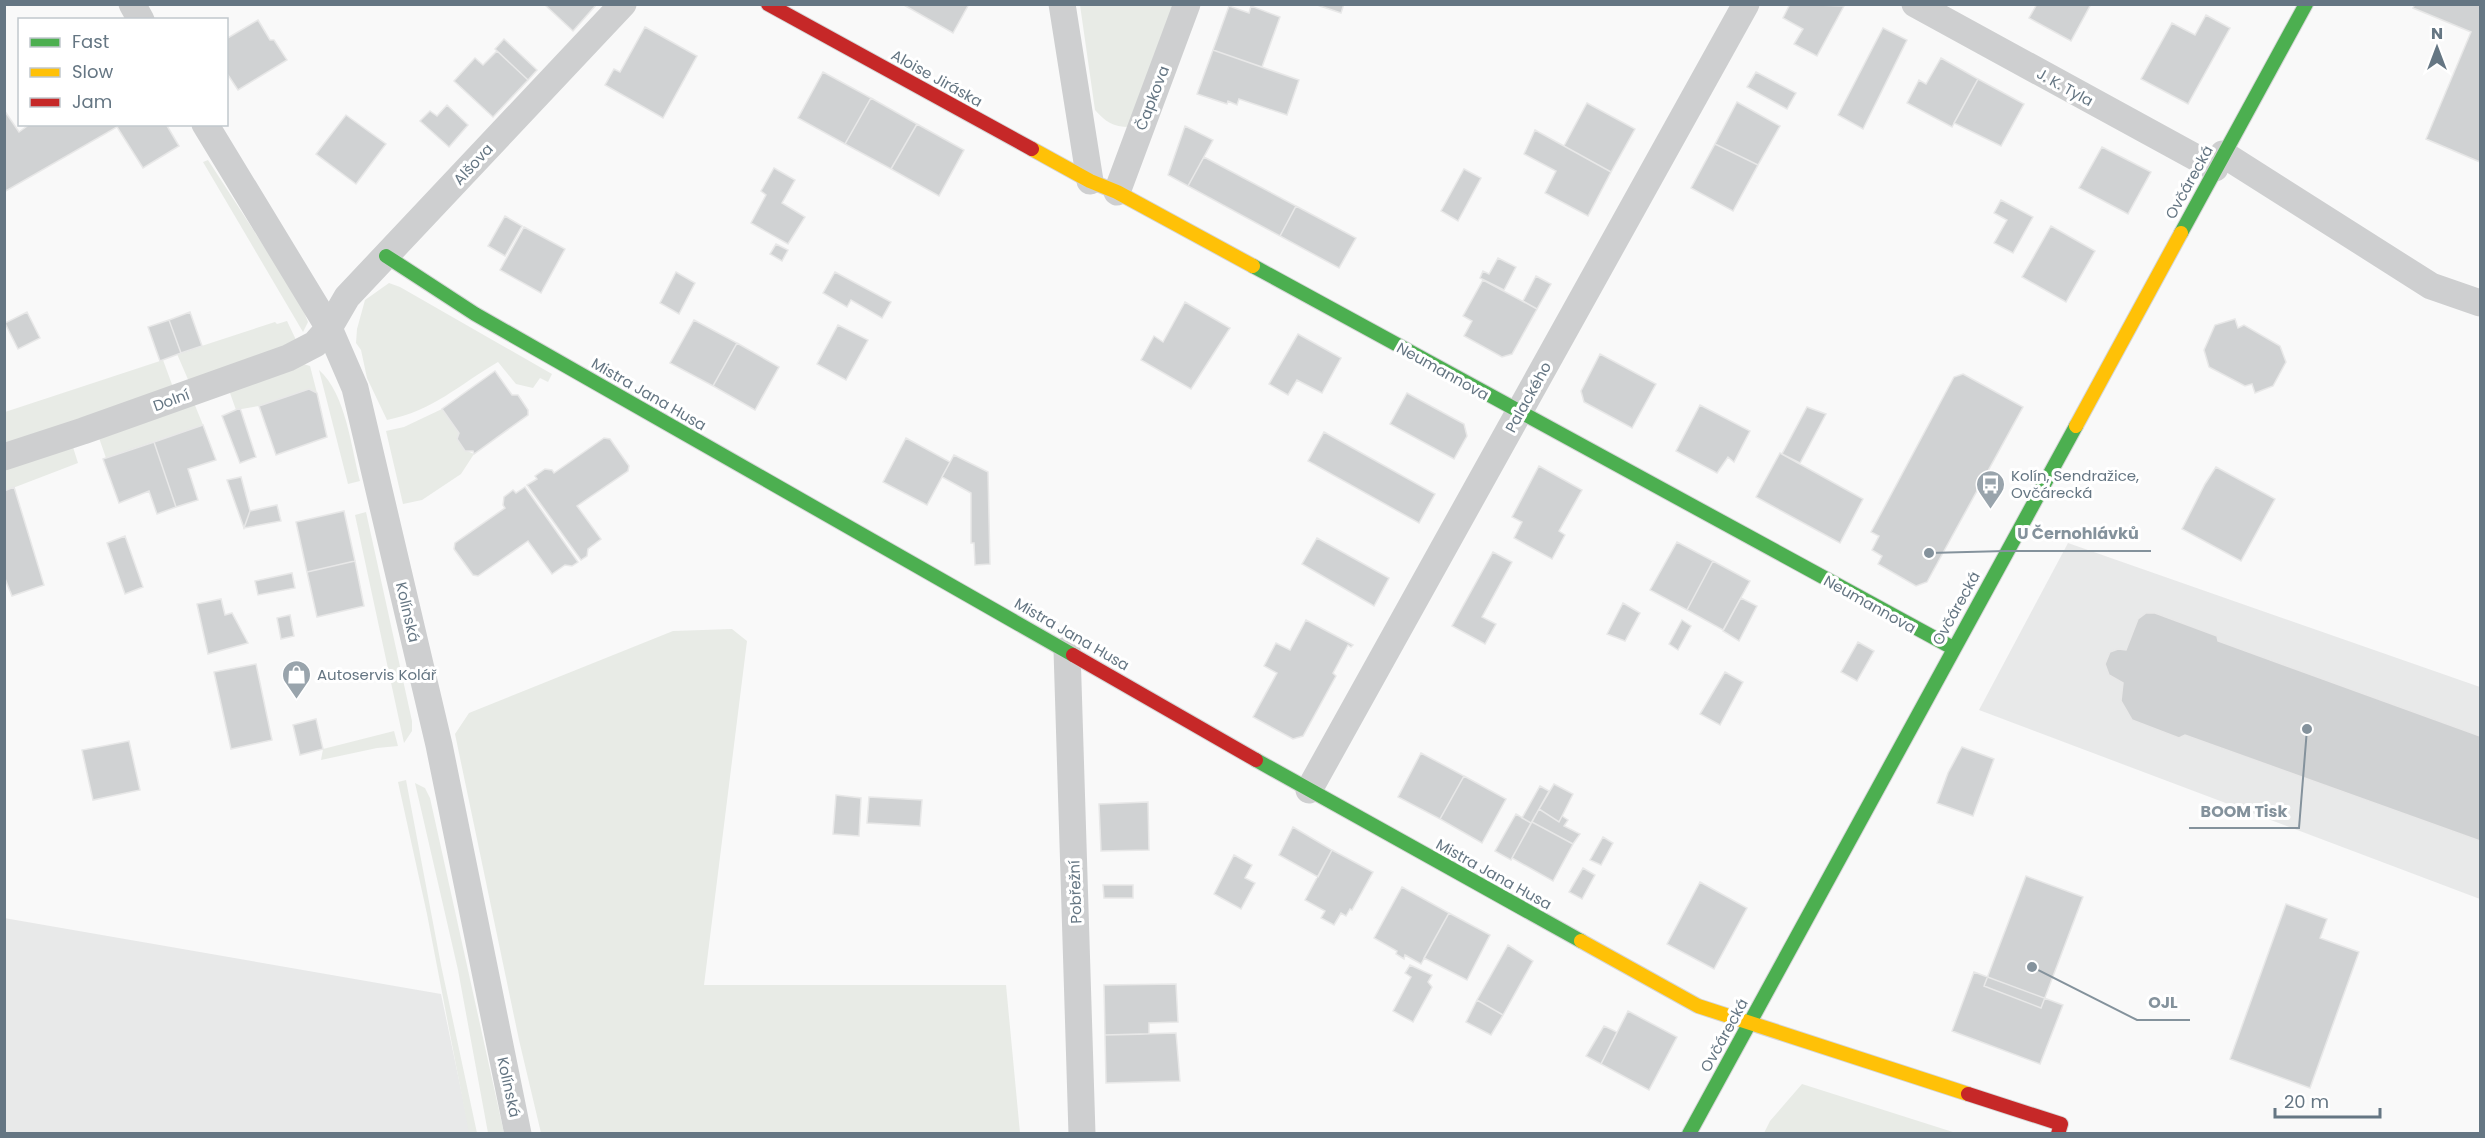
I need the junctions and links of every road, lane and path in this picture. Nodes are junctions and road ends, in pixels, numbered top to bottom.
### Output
1 (132, 4) edge
2 (623, 4) edge
3 (768, 4) edge
4 (1062, 4) edge
5 (1187, 4) edge
6 (1746, 4) edge
7 (1915, 4) edge
8 (2306, 4) edge
9 (140, 18) edge
10 (206, 126) edge
11 (2219, 161) junction
12 (1090, 181) junction
13 (1117, 192) junction
14 (386, 256) junction
15 (2481, 303) edge
16 (329, 328) junction
17 (1519, 413) junction
18 (4, 457) edge
19 (1953, 648) junction
20 (1068, 650) junction
21 (1309, 790) junction
22 (1749, 1023) junction
23 (518, 1134) edge
24 (1082, 1134) edge
25 (1689, 1134) edge
26 (2058, 1134) edge

1 - 9 street
2 - 14 street, Alšova
3 - 12 street, Aloise Jiráska
4 - 12 street
5 - 13 street, Čapkova
6 - 17 street, Palackého
7 - 11 street, J. K. Tyla
8 - 11 street, Ovčárecká
10 - 16 street, Kolínská
11 - 15 street, J. K. Tyla
11 - 19 street, Ovčárecká
12 - 13 street, Neumannova
13 - 17 street, Neumannova
14 - 16 street, Alšova
14 - 20 street, Mistra Jana Husa
16 - 18 street, Dolní
16 - 23 street, Kolínská
17 - 19 street, Neumannova
17 - 21 street, Palackého
19 - 22 street, Ovčárecká
20 - 21 street, Mistra Jana Husa
20 - 24 street, Pobřežní
21 - 22 street, Mistra Jana Husa
22 - 25 street, Ovčárecká
22 - 26 street, Mistra Jana Husa

